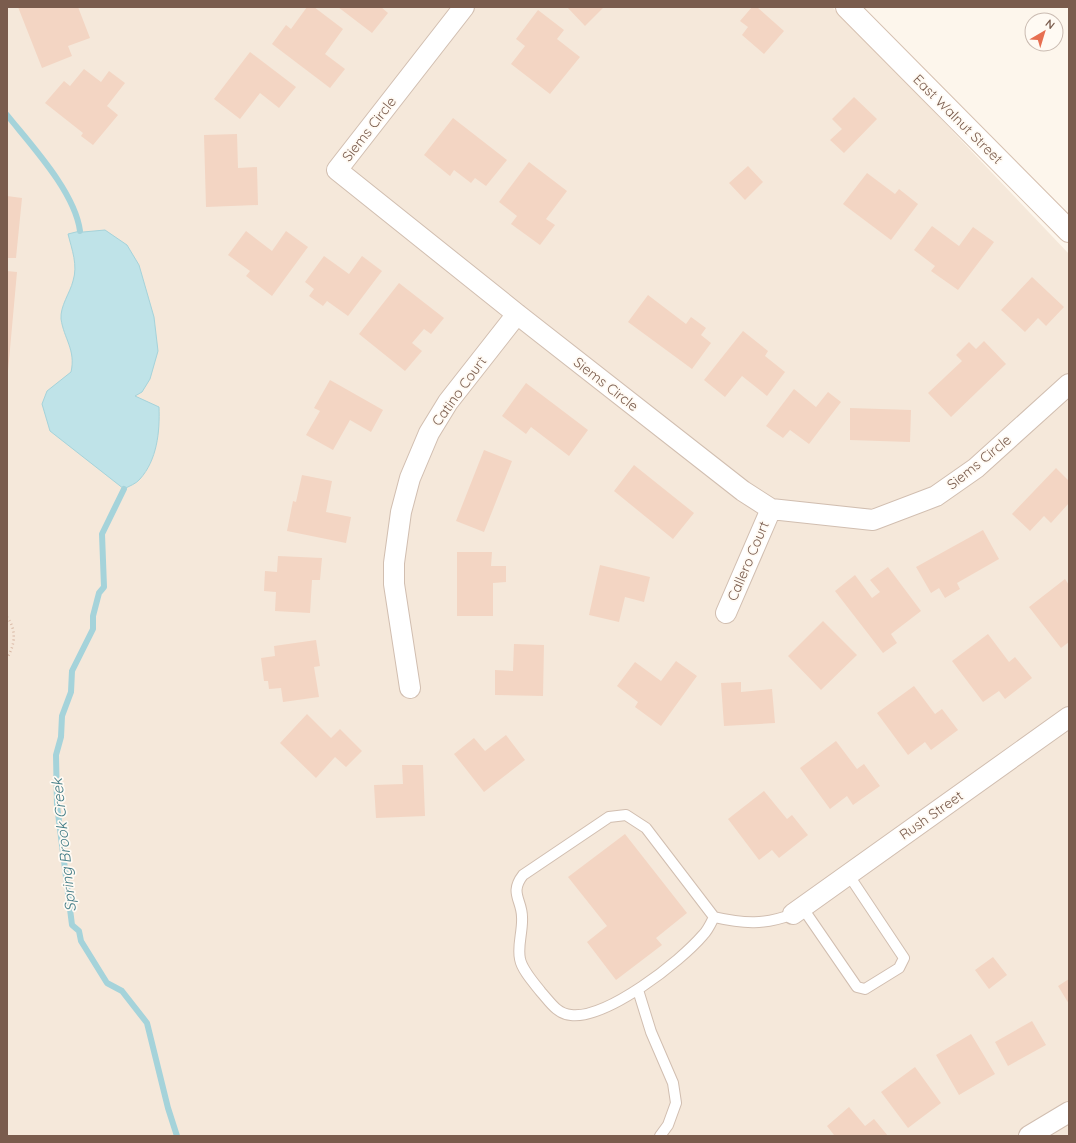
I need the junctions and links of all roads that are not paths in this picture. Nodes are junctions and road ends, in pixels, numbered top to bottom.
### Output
1 (464, 7) edge
2 (847, 7) edge
3 (1069, 231) edge
4 (517, 314) junction
5 (1069, 384) edge
6 (770, 509) junction
7 (726, 613) dead end
8 (410, 688) dead end
9 (1069, 717) edge
10 (848, 874) junction
11 (798, 910) junction
12 (714, 918) junction
13 (638, 990) junction
14 (1069, 1112) edge
15 (660, 1136) edge
16 (1029, 1136) edge

1 - 4 street, Siems Circle
2 - 3 street, East Walnut Street
4 - 6 street, Siems Circle
4 - 8 street, Catino Court
5 - 6 street, Siems Circle
6 - 7 street, Callero Court
9 - 10 street, Rush Street
10 - 11 street, Rush Street
10 - 11 lane
11 - 12 lane
12 - 13 lane
12 - 13 lane
13 - 15 lane
14 - 16 street

